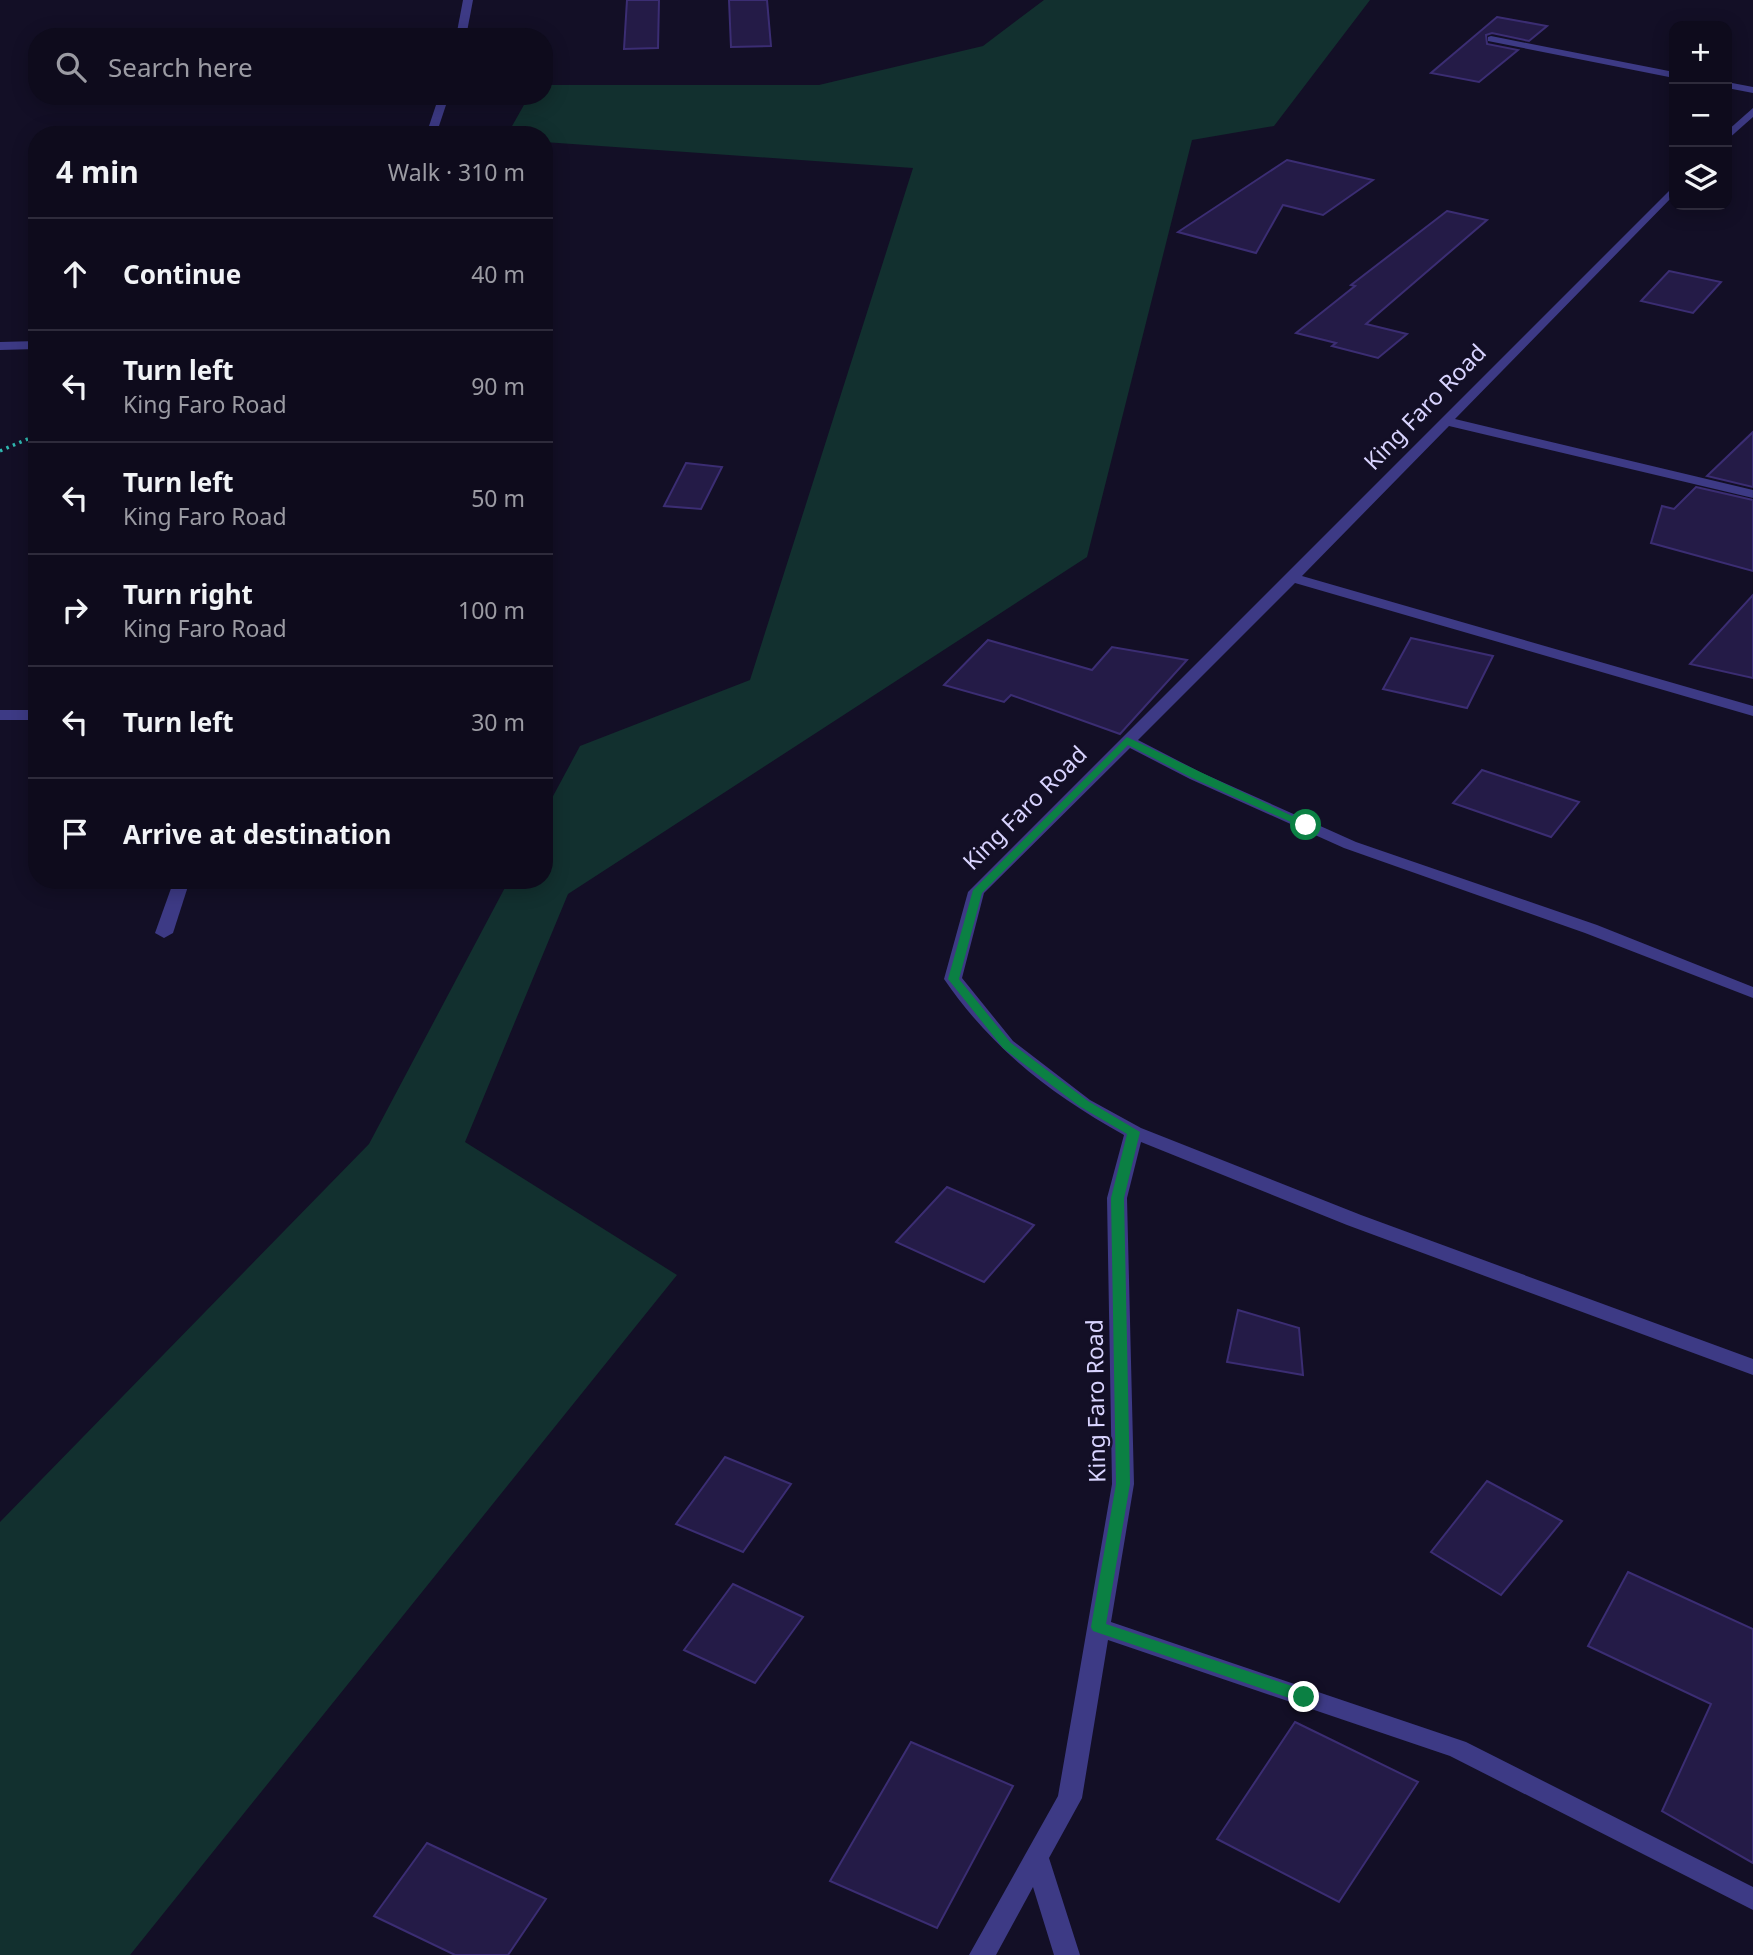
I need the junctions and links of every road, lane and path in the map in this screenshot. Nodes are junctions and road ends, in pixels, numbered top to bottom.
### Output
1 (468, 0) edge
2 (463, 28) edge
3 (1491, 39) dead end
4 (1669, 74) edge
5 (1732, 86) edge
6 (1753, 90) edge
7 (441, 105) edge
8 (1753, 111) edge
9 (434, 126) edge
10 (1732, 132) edge
11 (1669, 194) edge
12 (28, 345) edge
13 (0, 346) edge
14 (1446, 421) junction
15 (28, 439) edge
16 (0, 451) edge
17 (1753, 494) edge
18 (1292, 578) junction
19 (1753, 712) edge
20 (0, 715) edge
21 (28, 715) edge
22 (1127, 740) junction
23 (179, 889) edge
24 (164, 933) dead end
25 (1753, 993) edge
26 (1134, 1132) junction
27 (1753, 1367) edge
28 (1098, 1627) junction
29 (1037, 1858) junction
30 (1753, 1899) edge
31 (982, 1955) edge
32 (1067, 1955) edge

1 - 2 street
3 - 4 street
5 - 6 street
7 - 9 street
8 - 10 street
11 - 14 street, King Faro Road
12 - 13 street
14 - 17 street
14 - 18 street, King Faro Road
15 - 16 path
18 - 19 street
18 - 22 street, King Faro Road
20 - 21 street
22 - 25 street
22 - 26 street, King Faro Road
23 - 24 street
26 - 27 street
26 - 28 street, King Faro Road
28 - 29 street, King Faro Road
28 - 30 street
29 - 31 street, King Faro Road
29 - 32 street

